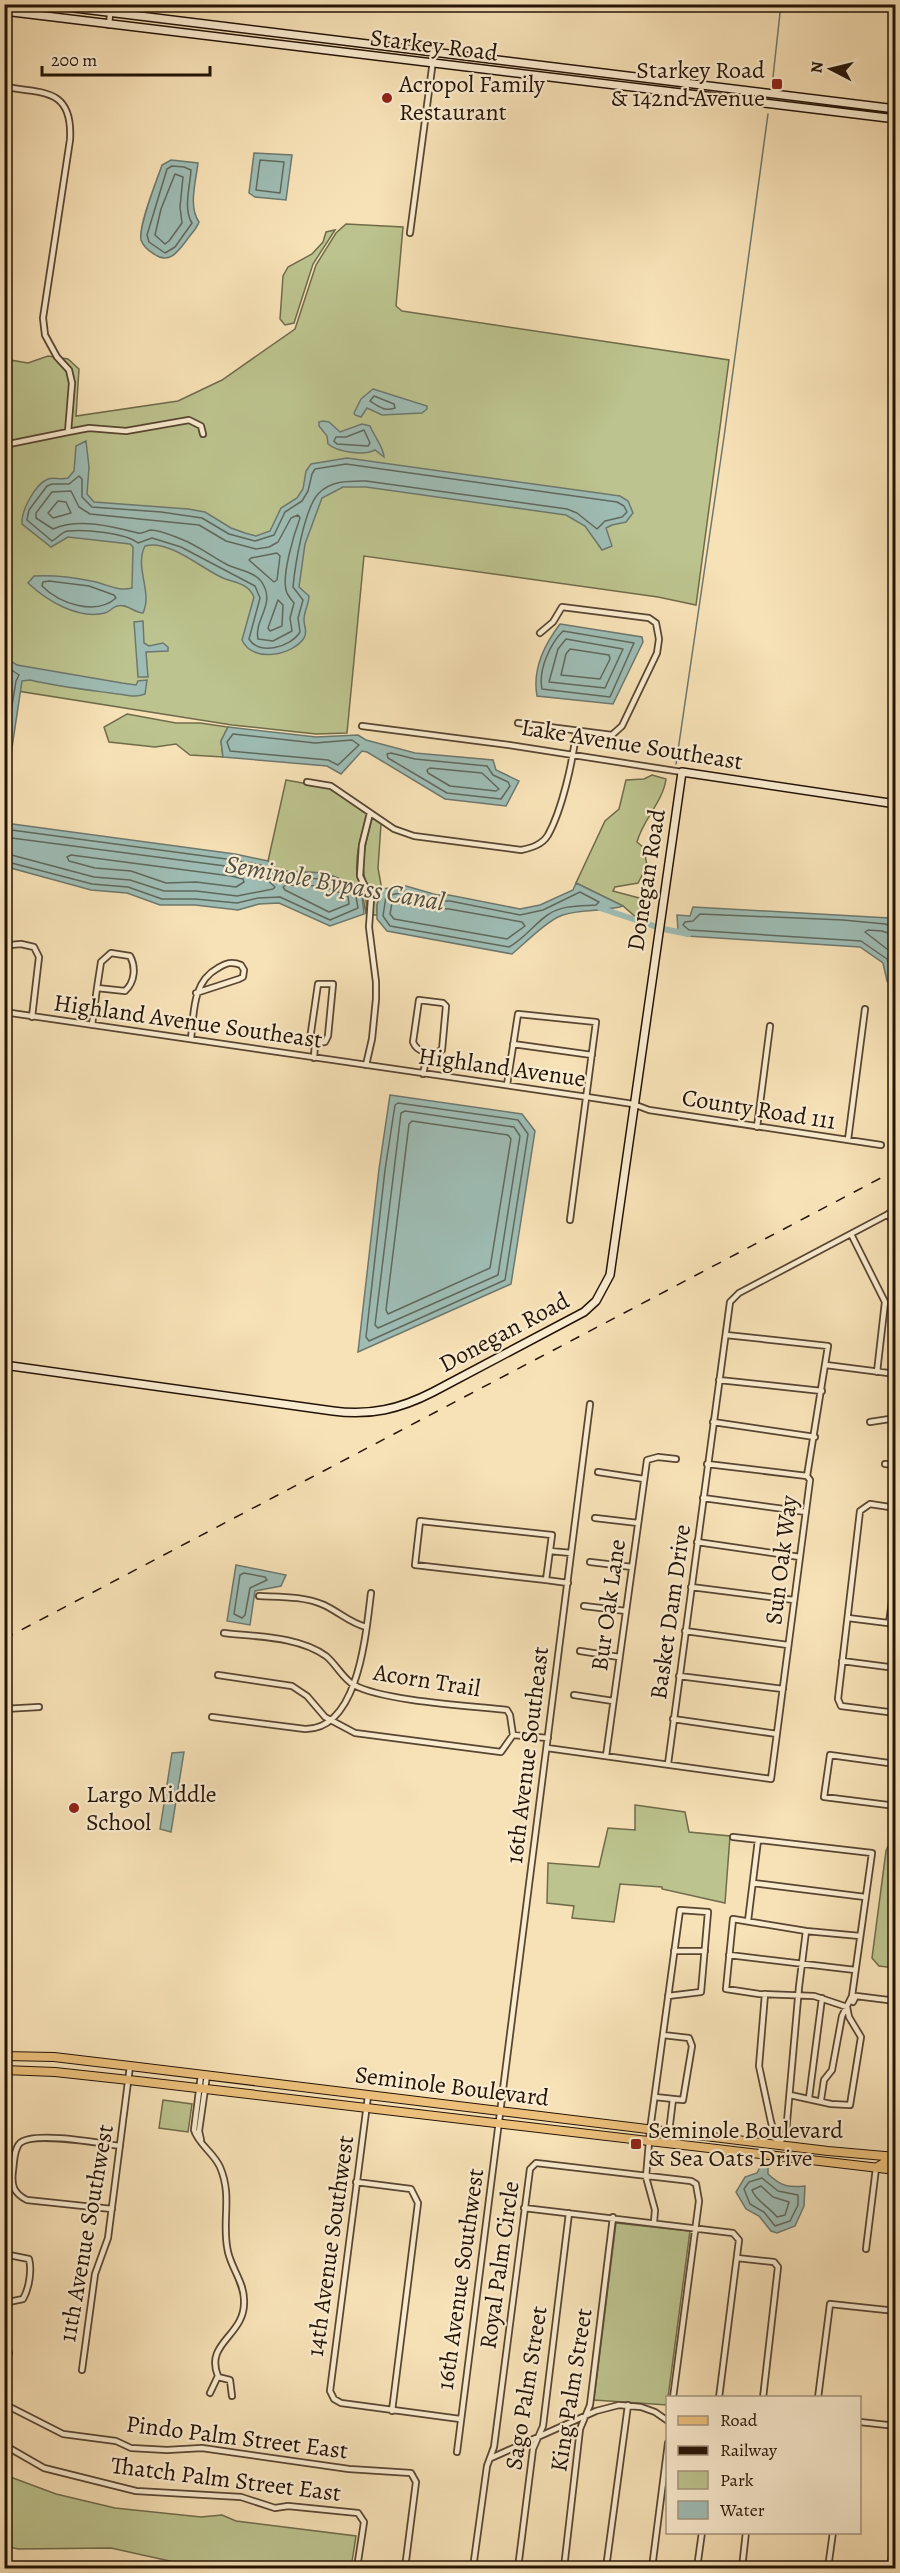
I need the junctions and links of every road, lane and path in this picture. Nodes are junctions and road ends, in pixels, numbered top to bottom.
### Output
1 (42, 4) edge
2 (111, 4) edge
3 (4, 11) edge
4 (110, 13) junction
5 (109, 25) junction
6 (434, 53) junction
7 (433, 64) junction
8 (4, 87) edge
9 (896, 109) edge
10 (896, 119) edge
11 (410, 233) dead end
12 (68, 432) junction
13 (203, 434) dead end
14 (4, 445) edge
15 (540, 633) dead end
16 (518, 723) dead end
17 (362, 726) dead end
18 (576, 732) junction
19 (574, 755) junction
20 (682, 772) junction
21 (307, 782) dead end
22 (896, 804) edge
23 (370, 813) junction
24 (4, 953) edge
25 (97, 988) junction
26 (196, 993) junction
27 (865, 1009) dead end
28 (4, 1012) edge
29 (32, 1017) junction
30 (92, 1025) junction
31 (770, 1026) dead end
32 (191, 1039) junction
33 (315, 1043) junction
34 (513, 1044) junction
35 (428, 1052) junction
36 (592, 1055) junction
37 (314, 1058) junction
38 (366, 1065) junction
39 (423, 1074) junction
40 (507, 1085) junction
41 (586, 1097) junction
42 (633, 1104) junction
43 (756, 1127) junction
44 (848, 1140) junction
45 (881, 1144) dead end
46 (896, 1210) edge
47 (888, 1214) junction
48 (570, 1220) dead end
49 (896, 1227) edge
50 (851, 1234) junction
51 (726, 1335) junction
52 (4, 1365) edge
53 (826, 1365) junction
54 (877, 1372) junction
55 (896, 1374) edge
56 (719, 1380) junction
57 (822, 1391) junction
58 (590, 1404) dead end
59 (896, 1418) edge
60 (713, 1422) junction
61 (870, 1422) dead end
62 (815, 1437) junction
63 (676, 1460) dead end
64 (707, 1464) junction
65 (885, 1464) dead end
66 (896, 1465) edge
67 (598, 1472) dead end
68 (807, 1476) junction
69 (644, 1479) junction
70 (703, 1498) junction
71 (896, 1508) edge
72 (806, 1512) junction
73 (595, 1518) dead end
74 (638, 1523) junction
75 (697, 1542) junction
76 (550, 1551) junction
77 (571, 1553) junction
78 (800, 1557) junction
79 (590, 1562) dead end
80 (632, 1567) junction
81 (896, 1573) edge
82 (546, 1580) junction
83 (568, 1583) junction
84 (691, 1587) junction
85 (371, 1593) dead end
86 (259, 1596) dead end
87 (794, 1600) junction
88 (584, 1606) dead end
89 (626, 1611) junction
90 (848, 1618) junction
91 (889, 1623) junction
92 (896, 1624) edge
93 (366, 1627) junction
94 (685, 1631) junction
95 (224, 1633) dead end
96 (788, 1645) junction
97 (580, 1651) dead end
98 (619, 1657) junction
99 (842, 1661) junction
100 (896, 1668) edge
101 (218, 1675) dead end
102 (679, 1676) junction
103 (353, 1684) junction
104 (783, 1689) junction
105 (574, 1695) dead end
106 (613, 1701) junction
107 (39, 1707) dead end
108 (4, 1709) edge
109 (896, 1713) edge
110 (213, 1717) dead end
111 (673, 1719) junction
112 (331, 1721) junction
113 (777, 1734) junction
114 (513, 1735) junction
115 (548, 1738) junction
116 (547, 1748) junction
117 (606, 1756) junction
118 (668, 1764) junction
119 (896, 1764) edge
120 (896, 1806) edge
121 (733, 1837) dead end
122 (758, 1840) junction
123 (753, 1883) junction
124 (865, 1897) junction
125 (748, 1921) junction
126 (806, 1931) junction
127 (860, 1936) junction
128 (674, 1951) junction
129 (705, 1951) junction
130 (729, 1955) junction
131 (802, 1963) junction
132 (855, 1970) junction
133 (765, 1994) junction
134 (668, 1996) junction
135 (798, 1996) junction
136 (822, 1998) junction
137 (896, 2001) edge
138 (847, 2007) junction
139 (663, 2035) junction
140 (4, 2056) edge
141 (130, 2066) junction
142 (4, 2070) edge
143 (204, 2075) junction
144 (129, 2080) junction
145 (202, 2089) junction
146 (790, 2095) junction
147 (368, 2096) junction
148 (655, 2097) junction
149 (673, 2098) junction
150 (809, 2098) junction
151 (821, 2100) junction
152 (367, 2109) junction
153 (501, 2111) junction
154 (499, 2124) junction
155 (650, 2130) junction
156 (669, 2132) junction
157 (649, 2142) junction
158 (778, 2145) junction
159 (120, 2146) junction
160 (828, 2151) junction
161 (728, 2152) junction
162 (896, 2157) edge
163 (789, 2159) junction
164 (896, 2163) edge
165 (876, 2168) junction
166 (896, 2170) edge
167 (646, 2177) junction
168 (356, 2182) junction
169 (524, 2208) junction
170 (112, 2209) junction
171 (570, 2213) junction
172 (613, 2217) junction
173 (654, 2222) junction
174 (694, 2228) junction
175 (866, 2249) dead end
176 (4, 2254) edge
177 (737, 2258) junction
178 (4, 2303) edge
179 (896, 2311) edge
180 (82, 2370) dead end
181 (218, 2377) junction
182 (210, 2393) dead end
183 (232, 2396) dead end
184 (673, 2396) edge
185 (719, 2396) edge
186 (763, 2396) edge
187 (818, 2396) edge
188 (4, 2404) edge
189 (628, 2405) junction
190 (392, 2411) junction
191 (584, 2417) junction
192 (460, 2419) junction
193 (666, 2420) edge
194 (861, 2422) edge
195 (896, 2426) edge
196 (537, 2438) junction
197 (4, 2445) edge
198 (458, 2452) dead end
199 (491, 2458) junction
200 (666, 2459) edge
201 (896, 2529) edge
202 (702, 2534) edge
203 (746, 2534) edge
204 (833, 2534) edge
205 (357, 2568) edge
206 (405, 2568) edge
207 (473, 2568) edge
208 (518, 2568) edge
209 (564, 2568) edge
210 (606, 2568) edge
211 (652, 2568) edge
212 (697, 2568) edge
213 (742, 2568) edge
214 (828, 2568) edge
215 (890, 2568) edge

1 - 4 main road, Starkey Road
2 - 4 street
3 - 5 main road, Starkey Road
4 - 5 street
4 - 6 main road, Starkey Road
5 - 7 main road, Starkey Road
6 - 7 street
6 - 9 main road, Starkey Road
7 - 10 main road, Starkey Road
7 - 11 street
8 - 12 street
12 - 13 street
12 - 14 street
15 - 18 street
16 - 18 street
17 - 19 street, Lake Avenue Southeast
18 - 19 street
19 - 20 street, Lake Avenue Southeast
19 - 23 street
20 - 22 main road, Lake Avenue Southeast
20 - 42 main road, Donegan Road
21 - 23 street
23 - 38 street
24 - 29 street
25 - 25 street
25 - 30 street
26 - 26 street
26 - 32 street
27 - 44 street
28 - 29 street, Highland Avenue Southeast
29 - 30 street, Highland Avenue Southeast
30 - 32 street, Highland Avenue Southeast
31 - 43 street
32 - 37 street, Highland Avenue Southeast
33 - 33 street
33 - 37 street
34 - 36 street
34 - 36 street
34 - 40 street
35 - 35 street
35 - 39 street
36 - 41 street
37 - 38 street, Highland Avenue Southeast
38 - 39 street, Highland Avenue
39 - 40 street, Highland Avenue
40 - 41 street, Highland Avenue
41 - 42 street, Highland Avenue
41 - 48 street
42 - 43 street, County Road 111
42 - 52 main road, Donegan Road
43 - 44 street, County Road 111
44 - 45 street, County Road 111
46 - 47 street
47 - 49 street
47 - 50 street
50 - 51 street, Basket Dam Drive
50 - 54 street
51 - 53 street, Sun Oak Way
51 - 56 street, Basket Dam Drive
53 - 54 street
53 - 57 street, Sun Oak Way
54 - 55 street
56 - 57 street
56 - 60 street, Basket Dam Drive
57 - 62 street, Sun Oak Way
58 - 77 street, 16th Avenue Southeast
59 - 61 street
60 - 62 street
60 - 64 street, Basket Dam Drive
62 - 68 street, Sun Oak Way
63 - 69 street, Bur Oak Lane
64 - 68 street
64 - 70 street, Basket Dam Drive
65 - 66 street
67 - 69 street
68 - 72 street, Sun Oak Way
69 - 74 street, Bur Oak Lane
70 - 72 street
70 - 75 street, Basket Dam Drive
71 - 90 street
72 - 78 street, Sun Oak Way
73 - 74 street
74 - 80 street, Bur Oak Lane
75 - 78 street
75 - 84 street, Basket Dam Drive
76 - 77 street
76 - 82 street
76 - 82 street
77 - 83 street, 16th Avenue Southeast
78 - 87 street, Sun Oak Way
79 - 80 street
80 - 89 street, Bur Oak Lane
81 - 91 street
82 - 83 street
83 - 115 street, 16th Avenue Southeast
84 - 87 street
84 - 94 street, Basket Dam Drive
85 - 93 street
86 - 93 street
87 - 96 street, Sun Oak Way
88 - 89 street
89 - 98 street, Bur Oak Lane
90 - 91 street
90 - 99 street
91 - 92 street
93 - 103 street
94 - 96 street
94 - 102 street, Basket Dam Drive
95 - 103 street, Acorn Trail
96 - 104 street, Sun Oak Way
97 - 98 street
98 - 106 street, Bur Oak Lane
99 - 100 street
99 - 109 street
101 - 112 street
102 - 104 street
102 - 111 street, Basket Dam Drive
103 - 112 street
103 - 114 street, Acorn Trail
104 - 113 street, Sun Oak Way
105 - 106 street
106 - 117 street, Bur Oak Lane
107 - 108 street
110 - 112 street
111 - 113 street
111 - 118 street, Basket Dam Drive
112 - 114 street
113 - 118 street, Sun Oak Way
114 - 115 street
115 - 116 street, 16th Avenue Southeast
116 - 117 street
116 - 153 street, 16th Avenue Southeast
117 - 118 street
119 - 120 street
121 - 122 street
122 - 123 street
122 - 124 street
123 - 124 street
123 - 125 street
124 - 127 street
125 - 126 street
125 - 130 street
126 - 127 street
126 - 131 street
127 - 132 street
128 - 129 street
128 - 129 street
128 - 134 street
129 - 134 street
130 - 131 street
130 - 133 street
131 - 132 street
131 - 135 street
132 - 138 street
133 - 135 street
133 - 158 street
134 - 139 street
135 - 136 street
135 - 146 street
136 - 138 street
136 - 150 street
137 - 138 street
138 - 151 street
138 - 151 street
139 - 148 street
139 - 149 street
140 - 141 main road, Seminole Boulevard
141 - 143 main road, Seminole Boulevard
141 - 144 street, 11th Avenue Southwest
142 - 144 main road, Seminole Boulevard
143 - 145 street
143 - 147 main road, Seminole Boulevard
144 - 145 main road, Seminole Boulevard
144 - 159 street, 11th Avenue Southwest
145 - 152 main road, Seminole Boulevard
145 - 181 street
146 - 150 street
146 - 158 street
147 - 152 street, 14th Avenue Southwest
147 - 153 main road, Seminole Boulevard
148 - 149 street
148 - 155 street
149 - 156 street
150 - 151 street
152 - 154 main road, Seminole Boulevard
152 - 168 street, 14th Avenue Southwest
153 - 154 street, 16th Avenue Southwest
153 - 155 main road, Seminole Boulevard
154 - 157 main road, Seminole Boulevard
154 - 192 street, 16th Avenue Southwest
155 - 156 main road, Seminole Boulevard
155 - 157 street
156 - 158 main road, Seminole Boulevard
157 - 161 main road, Seminole Boulevard
157 - 167 street
158 - 160 main road, Seminole Boulevard
158 - 161 main road
159 - 170 street, 11th Avenue Southwest
159 - 170 street
160 - 162 main road, Seminole Boulevard
160 - 163 main road
161 - 163 main road, Seminole Boulevard
163 - 165 main road, Seminole Boulevard
164 - 165 main road
165 - 166 main road, Seminole Boulevard
165 - 175 street
167 - 169 street, Royal Palm Circle
167 - 173 street
167 - 174 street, Royal Palm Circle
168 - 190 street, 14th Avenue Southwest
168 - 190 street
169 - 171 street
169 - 199 street, Royal Palm Circle
170 - 180 street, 11th Avenue Southwest
171 - 172 street
171 - 196 street, Sago Palm Street
172 - 173 street
172 - 191 street, King Palm Street
173 - 174 street
174 - 177 street
174 - 184 street
176 - 178 street
177 - 185 street
177 - 186 street
179 - 187 street
181 - 182 street
181 - 183 street
188 - 206 street, Pindo Palm Street East
189 - 191 street
189 - 193 street
189 - 210 street
190 - 192 street
191 - 196 street
191 - 209 street, King Palm Street
192 - 198 street, 16th Avenue Southwest
194 - 195 street
196 - 199 street
196 - 208 street, Sago Palm Street
197 - 205 street, Thatch Palm Street East
199 - 207 street, Royal Palm Circle
200 - 211 street
201 - 215 street
202 - 212 street
203 - 213 street
204 - 214 street

